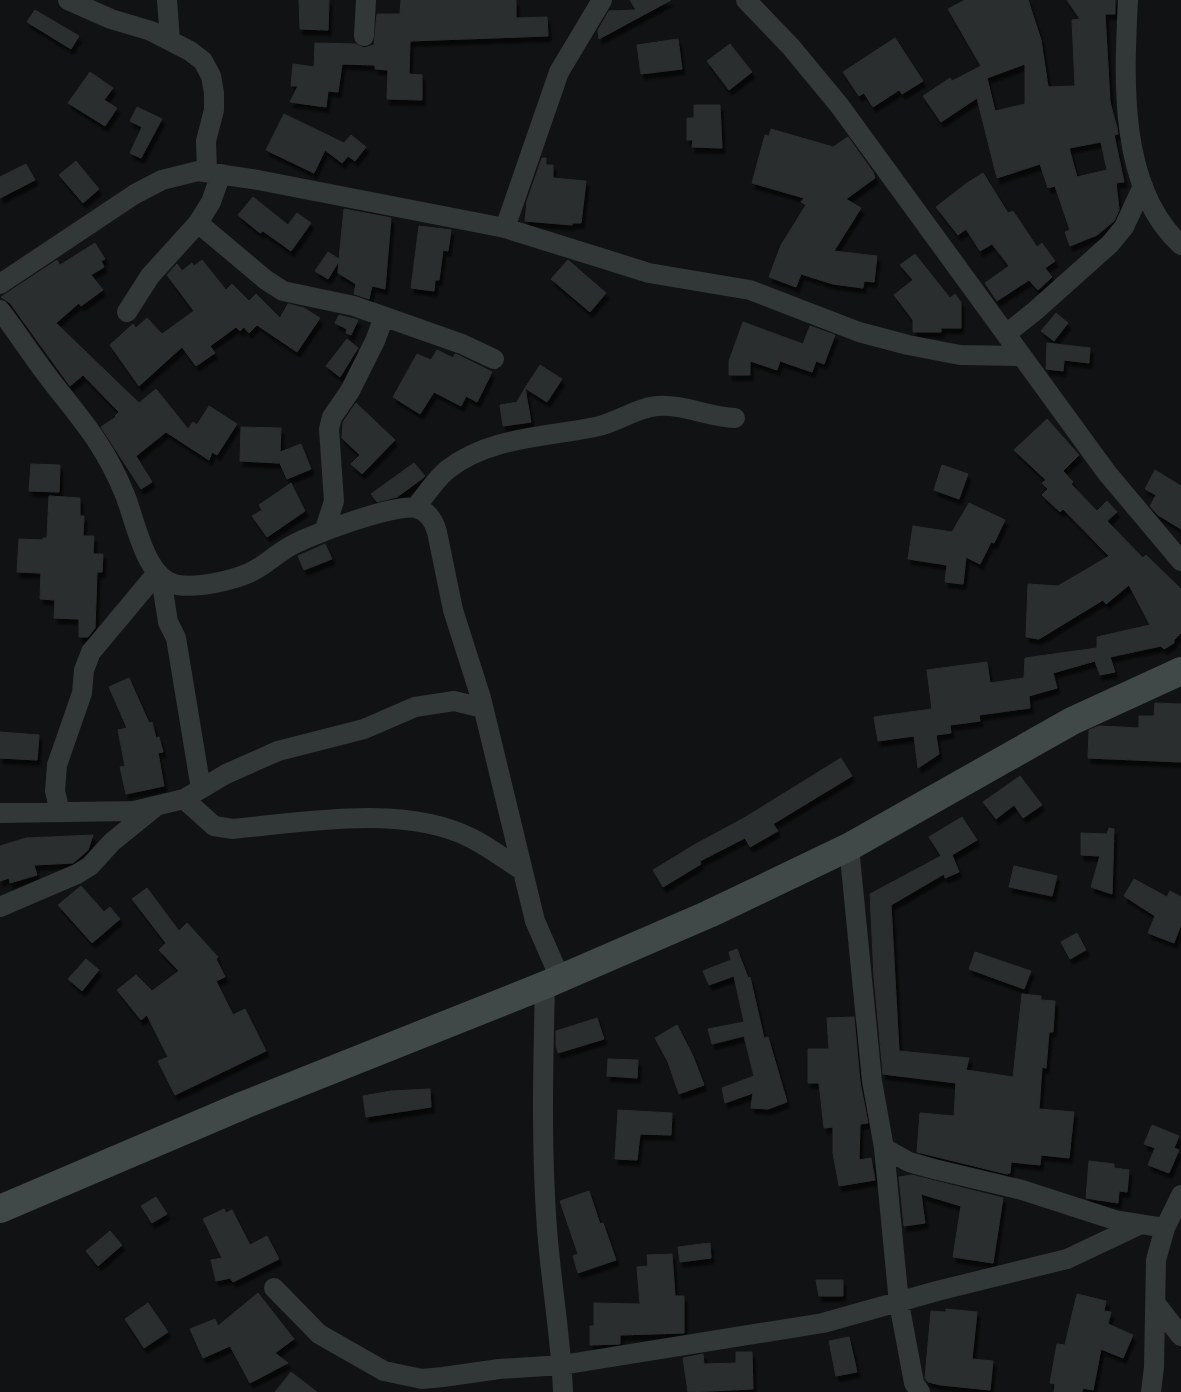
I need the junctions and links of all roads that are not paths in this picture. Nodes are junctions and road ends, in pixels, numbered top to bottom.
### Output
1 (68, 0) edge
2 (167, 0) edge
3 (366, 0) edge
4 (602, 0) edge
5 (746, 0) edge
6 (1128, 0) edge
7 (364, 36) dead end
8 (170, 40) junction
9 (214, 173) junction
10 (1143, 186) junction
11 (198, 223) junction
12 (504, 228) junction
13 (1181, 244) edge
14 (0, 284) edge
15 (0, 310) edge
16 (127, 312) dead end
17 (384, 316) junction
18 (1006, 334) junction
19 (1022, 356) junction
20 (494, 359) dead end
21 (735, 418) dead end
22 (415, 508) junction
23 (325, 529) junction
24 (1181, 561) edge
25 (159, 576) junction
26 (1181, 671) edge
27 (483, 708) junction
28 (192, 794) junction
29 (154, 808) junction
30 (60, 812) junction
31 (0, 813) edge
32 (850, 847) junction
33 (523, 871) junction
34 (0, 907) edge
35 (552, 981) junction
36 (884, 1148) junction
37 (1181, 1194) edge
38 (0, 1209) edge
39 (1139, 1225) junction
40 (1165, 1228) junction
41 (274, 1288) dead end
42 (899, 1303) junction
43 (1156, 1304) junction
44 (1181, 1336) edge
45 (562, 1364) junction
46 (563, 1392) edge
47 (920, 1392) edge
48 (1151, 1392) edge

1 - 8 street
2 - 8 street
3 - 7 street
4 - 12 street
5 - 18 street
6 - 10 street
8 - 9 street
9 - 11 street
9 - 12 street
9 - 14 street
10 - 13 street
10 - 18 street
11 - 16 street
11 - 17 street
12 - 19 street
15 - 25 street
17 - 20 street
17 - 23 street
18 - 19 street
19 - 24 street
21 - 22 street
22 - 23 street
22 - 27 street
23 - 25 street
25 - 28 street
25 - 30 street
26 - 32 main road
27 - 28 street
27 - 33 street
28 - 29 street
28 - 33 street
29 - 30 street
29 - 34 street
30 - 31 street
32 - 35 main road
32 - 36 street
33 - 35 street
35 - 38 main road
35 - 45 street
36 - 39 street
36 - 42 street
37 - 40 street
39 - 40 street
39 - 42 street
40 - 43 street
41 - 45 street
42 - 45 street
42 - 47 street
43 - 44 street
43 - 48 street
45 - 46 street

